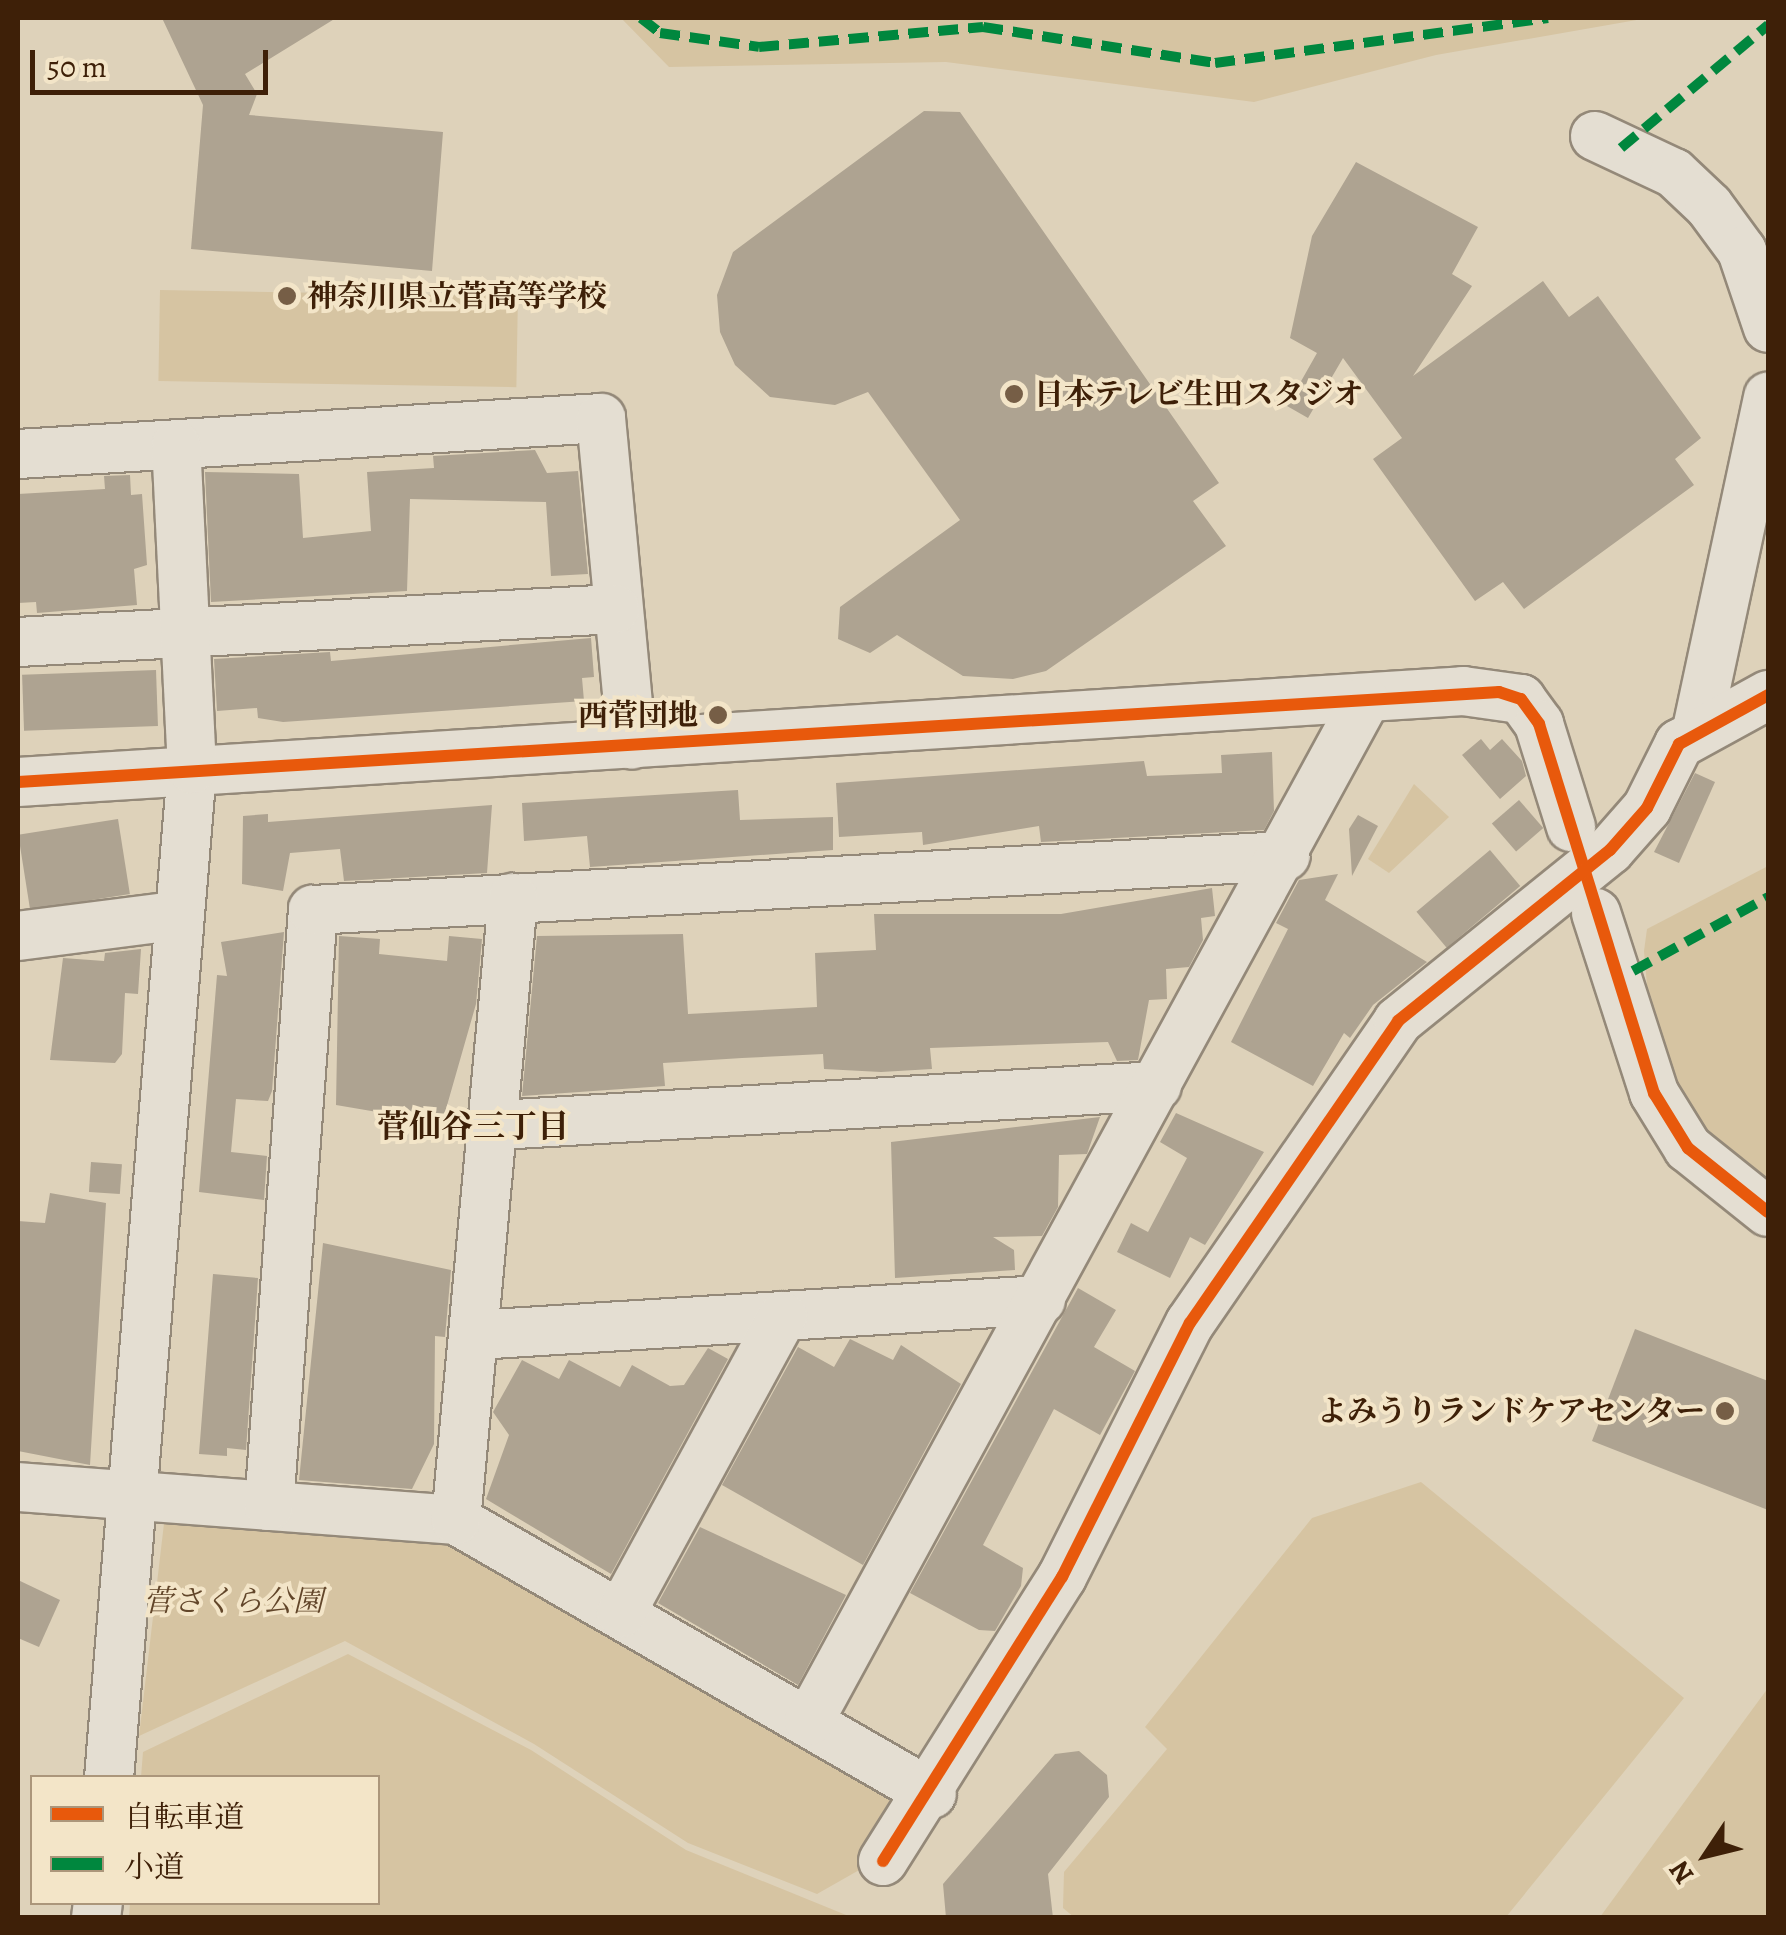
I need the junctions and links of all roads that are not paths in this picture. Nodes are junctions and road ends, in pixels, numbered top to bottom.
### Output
1 (1595, 136) dead end
2 (1768, 328) edge
3 (1768, 397) edge
4 (176, 445) junction
5 (18, 454) edge
6 (615, 608) junction
7 (185, 633) junction
8 (18, 642) edge
9 (1768, 695) edge
10 (1365, 702) junction
11 (1696, 729) junction
12 (632, 745) junction
13 (192, 769) junction
14 (18, 782) edge
15 (1571, 827) dead end
16 (1286, 856) junction
17 (513, 898) junction
18 (1596, 913) dead end
19 (174, 916) junction
20 (18, 936) edge
21 (1157, 1086) junction
22 (499, 1125) junction
23 (1768, 1212) edge
24 (1040, 1300) junction
25 (783, 1316) junction
26 (476, 1335) junction
27 (18, 1487) edge
28 (131, 1494) junction
29 (269, 1506) junction
30 (456, 1520) junction
31 (622, 1613) junction
32 (809, 1720) junction
33 (109, 1775) edge
34 (932, 1794) junction
35 (883, 1862) dead end

1 - 2 street
3 - 11 street
4 - 5 street
4 - 6 street
4 - 7 street
6 - 7 street
6 - 12 street
7 - 8 street
7 - 13 street
9 - 11 street
10 - 12 street
10 - 15 street
10 - 16 street
11 - 34 street
12 - 13 street
13 - 14 street
13 - 19 street
16 - 17 street
16 - 21 street
17 - 22 street
17 - 29 street
18 - 23 street
19 - 20 street
19 - 28 street
21 - 22 street
21 - 24 street
22 - 26 street
24 - 25 street
24 - 32 street
25 - 26 street
25 - 31 street
26 - 30 street
27 - 28 street
28 - 29 street
28 - 33 street
29 - 30 street
30 - 31 street
31 - 32 street
32 - 34 street
34 - 35 street

